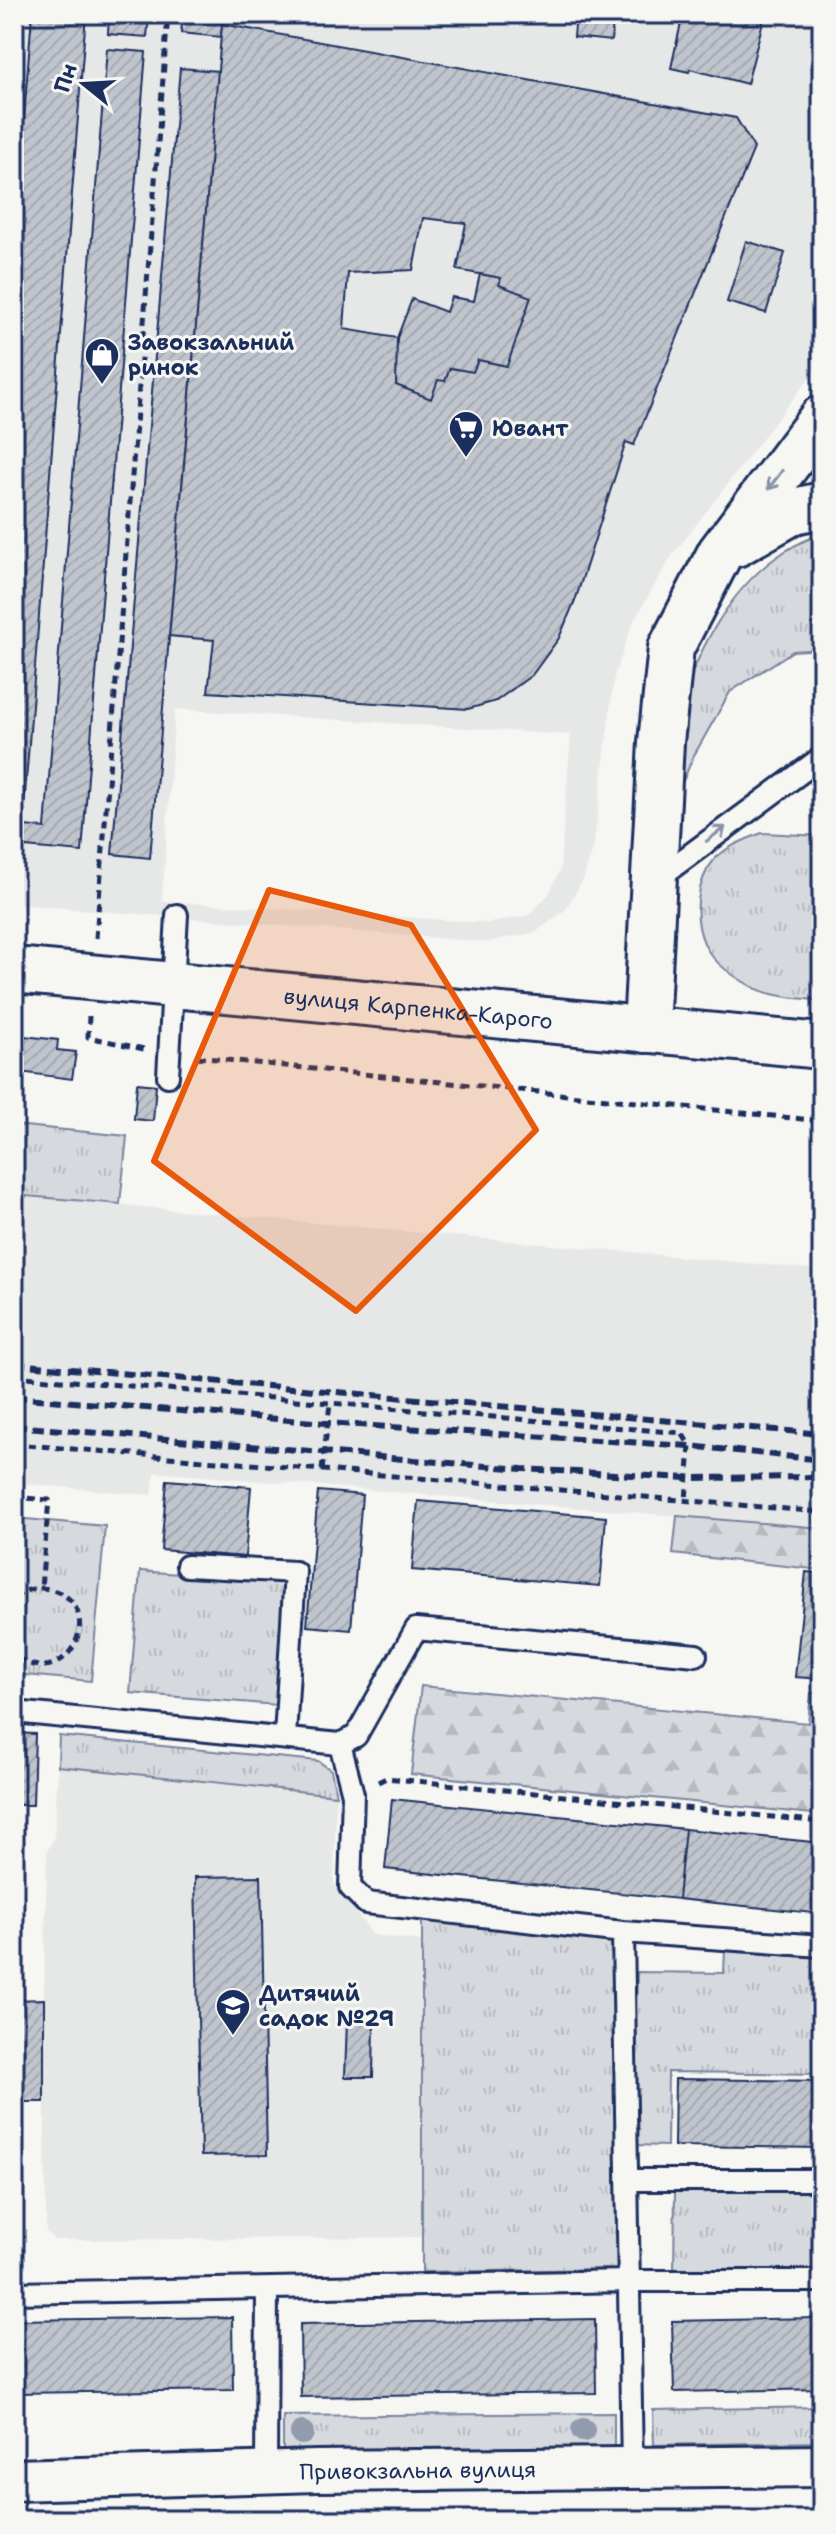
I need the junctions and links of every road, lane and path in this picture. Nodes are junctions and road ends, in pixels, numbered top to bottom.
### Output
1 (168, 14) edge
2 (822, 418) edge
3 (822, 505) edge
4 (720, 553) junction
5 (822, 757) edge
6 (654, 881) junction
7 (177, 915) dead end
8 (14, 970) edge
9 (93, 977) junction
10 (172, 985) junction
11 (646, 1030) junction
12 (822, 1046) edge
13 (169, 1054) junction
14 (168, 1076) dead end
15 (822, 1121) edge
16 (14, 1376) edge
17 (330, 1404) junction
18 (14, 1444) edge
19 (322, 1470) junction
20 (14, 1497) edge
21 (686, 1501) junction
22 (822, 1512) edge
23 (187, 1566) dead end
24 (41, 1588) junction
25 (14, 1598) edge
26 (14, 1655) edge
27 (696, 1655) dead end
28 (14, 1712) edge
29 (285, 1737) junction
30 (340, 1744) junction
31 (353, 1794) junction
32 (822, 1822) edge
33 (623, 1932) junction
34 (822, 1946) edge
35 (627, 2180) junction
36 (822, 2180) edge
37 (629, 2281) junction
38 (822, 2281) edge
39 (267, 2289) junction
40 (14, 2293) edge
41 (822, 2466) edge
42 (632, 2468) junction
43 (266, 2472) junction
44 (14, 2480) edge

1 - 9 path
2 -> 4 main road
3 - 4 main road
4 - 6 main road
6 -> 5 lane
6 - 11 main road
7 - 10 lane
8 - 9 main road, вулиця Карпенка-Карого
9 - 10 main road, вулиця Карпенка-Карого
9 - 13 path
10 - 11 main road, вулиця Карпенка-Карого
10 - 13 lane
11 - 12 main road, вулиця Карпенка-Карого
13 - 14 lane
13 - 15 path
16 - 17 path
17 - 19 path
17 - 21 path
18 - 19 path
19 - 21 path
20 - 24 path
21 - 22 path
23 - 29 lane
24 - 25 path
24 - 26 path
27 - 30 lane
28 - 29 lane
29 - 30 lane
30 - 31 lane
31 - 32 path
31 - 33 lane
33 - 34 lane
33 - 35 lane
35 - 36 lane
35 - 37 lane
37 - 38 lane
37 - 39 lane
37 - 42 lane
39 - 40 lane
39 - 43 lane
41 - 42 street, Привокзальна вулиця
42 - 43 street, Привокзальна вулиця
43 - 44 street, Привокзальна вулиця

